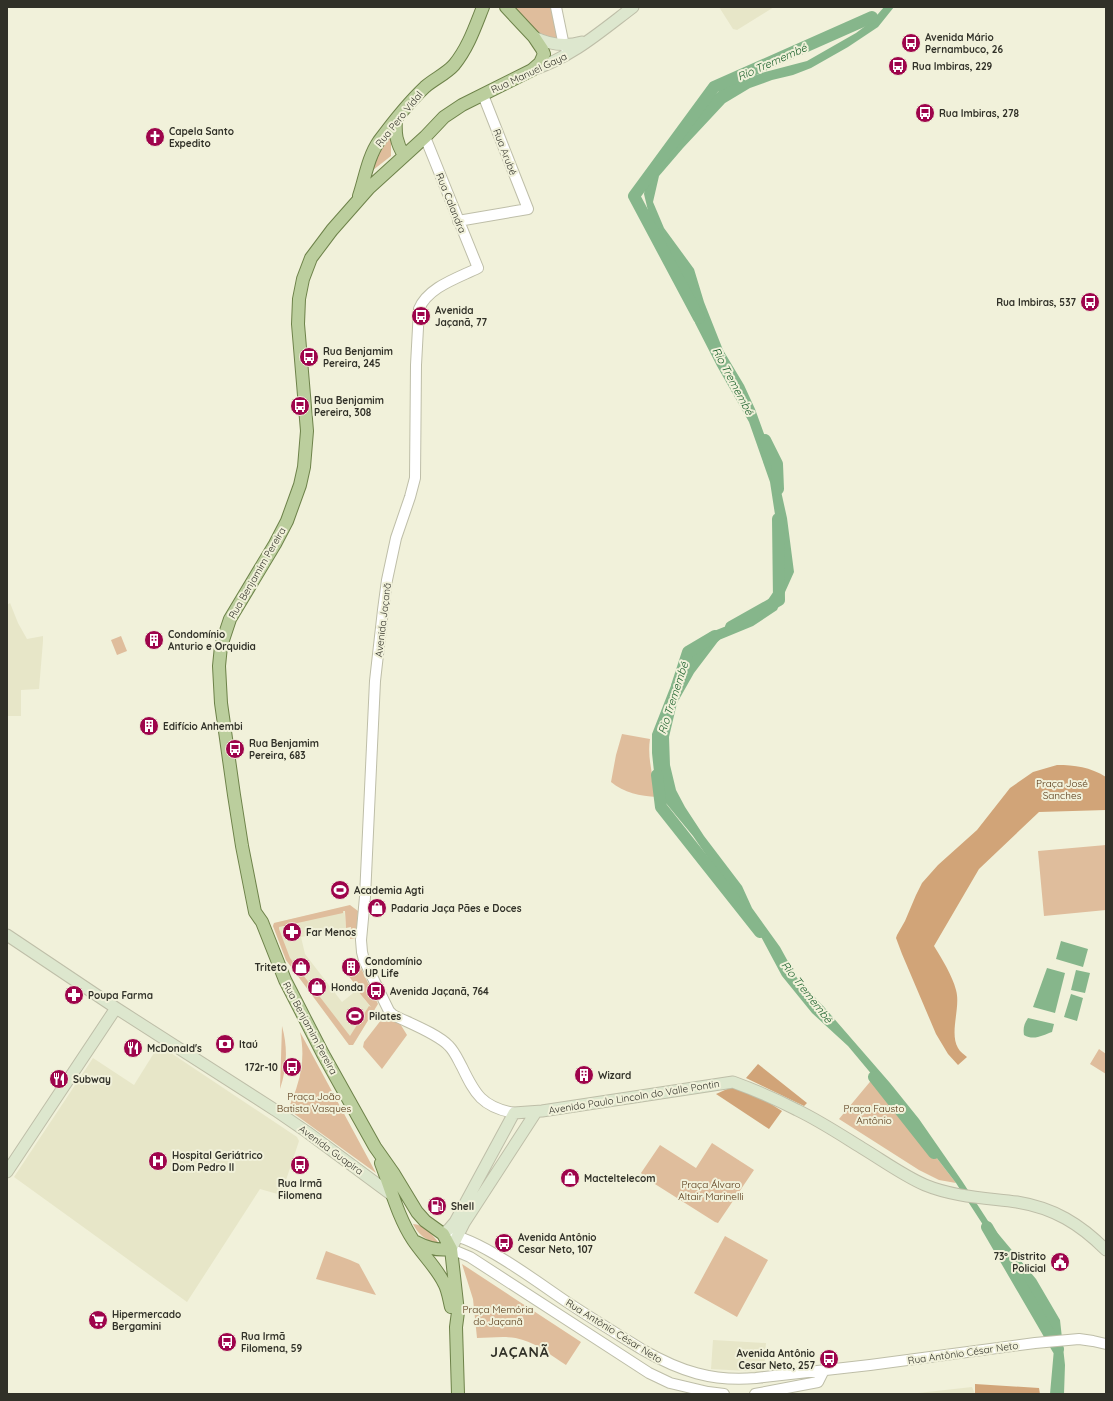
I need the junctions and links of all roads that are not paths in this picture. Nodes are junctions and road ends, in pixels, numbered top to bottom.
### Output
1 (483, 7) edge
2 (506, 7) edge
3 (556, 7) edge
4 (633, 7) edge
5 (534, 37) junction
6 (589, 41) junction
7 (564, 46) junction
8 (532, 70) junction
9 (483, 95) junction
10 (396, 119) junction
11 (425, 137) junction
12 (404, 156) junction
13 (357, 201) junction
14 (458, 221) junction
15 (478, 268) joint
16 (7, 935) edge
17 (385, 1003) joint
18 (116, 1008) junction
19 (536, 1112) junction
20 (514, 1113) junction
21 (524, 1131) junction
22 (375, 1147) junction
23 (7, 1172) edge
24 (392, 1195) junction
25 (421, 1216) junction
26 (406, 1226) junction
27 (443, 1234) junction
28 (458, 1236) junction
29 (413, 1240) junction
30 (451, 1249) junction
31 (1106, 1250) edge
32 (456, 1327) junction
33 (1105, 1343) edge
34 (824, 1370) junction
35 (784, 1391) edge
36 (458, 1394) edge
37 (724, 1394) edge
38 (755, 1394) edge

1 - 10 main road, Rua Pero Vidal
2 - 5 main road
3 - 7 street
4 - 6 main road, Rua Manuel Gaya
5 - 7 main road
5 - 8 main road
6 - 7 main road
6 - 8 main road, Rua Manuel Gaya
8 - 9 main road, Rua Manuel Gaya
9 - 11 main road, Rua Manuel Gaya
9 - 14 street, Rua Arubé
10 - 12 main road
10 - 13 main road, Rua Pero Vidal
11 - 12 main road, Rua Benjamim Pereira
11 - 14 street, Rua Calandra
12 - 13 main road, Rua Benjamim Pereira
13 - 22 main road, Rua Benjamim Pereira
14 - 15 street, Rua Calandra
15 - 17 street, Avenida Jaçanã
16 - 18 main road, Avenida Guapira
17 - 20 street, Avenida Paulo Lincoln do Valle Pontin
18 - 23 main road
18 - 24 main road, Avenida Guapira
19 - 20 main road, Avenida Paulo Lincoln do Valle Pontin
19 - 21 main road
19 - 31 main road, Avenida Paulo Lincoln do Valle Pontin
20 - 21 main road
20 - 27 main road
21 - 28 main road
22 - 24 main road, Rua Benjamim Pereira
22 - 25 main road, Rua Benjamim Pereira
24 - 25 main road
24 - 26 main road, Rua Benjamim Pereira
25 - 26 main road
25 - 27 main road, Rua Benjamim Pereira
26 - 29 main road, Rua Benjamim Pereira
27 - 28 street, Rua Antônio César Neto
27 - 30 main road, Rua Benjamim Pereira
28 - 30 main road
28 - 34 street, Rua Antônio César Neto
29 - 30 main road
29 - 32 main road, Rua Benjamim Pereira
30 - 32 main road
30 - 37 street, Rua Antônio César Neto
32 - 36 main road
33 - 34 street, Rua Antônio César Neto
34 - 35 street
35 - 38 street

